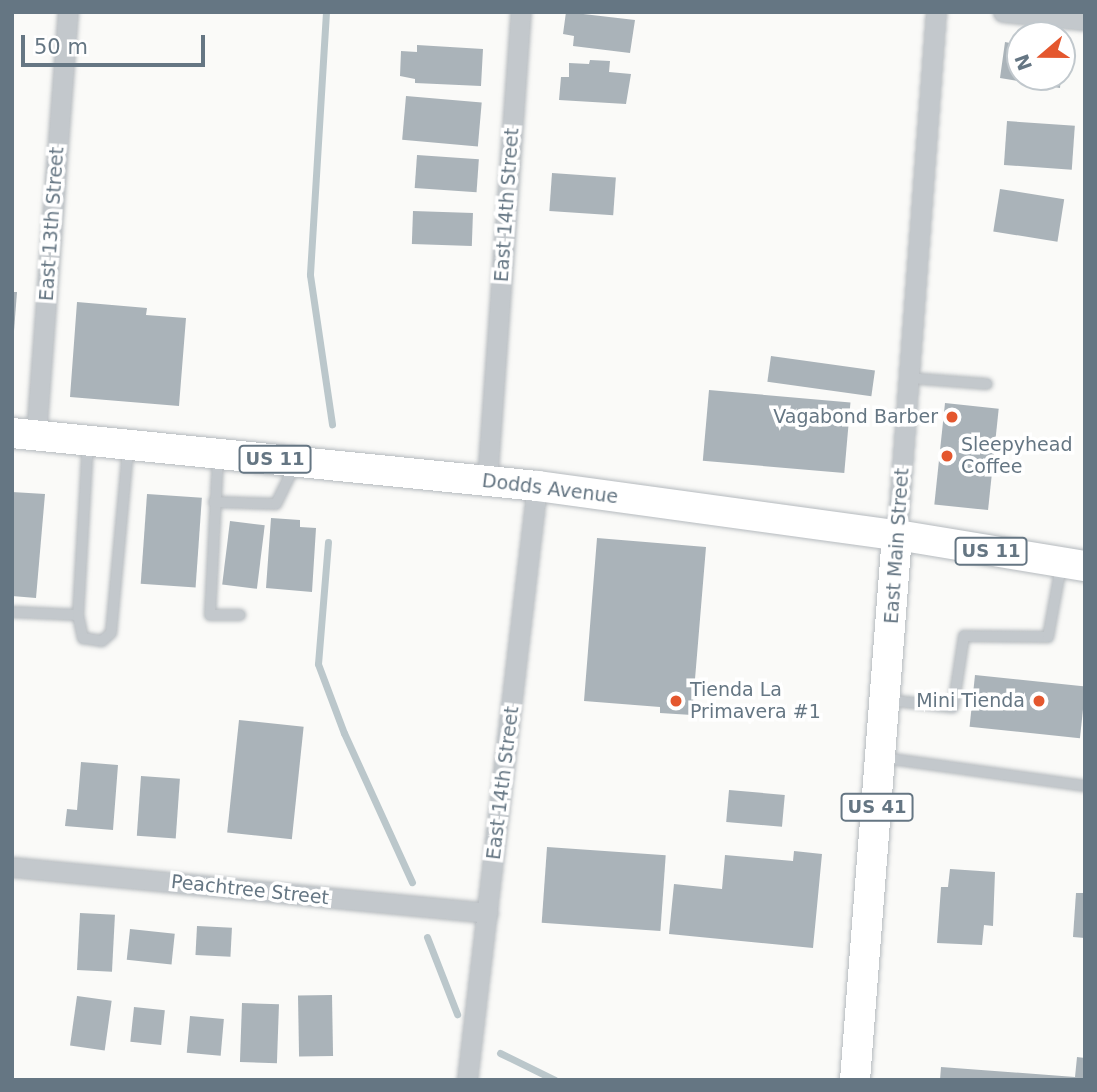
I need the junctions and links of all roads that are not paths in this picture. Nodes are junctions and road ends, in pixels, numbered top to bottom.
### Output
1 (68, 12) edge
2 (521, 12) edge
3 (936, 12) edge
4 (1003, 12) edge
5 (1085, 20) edge
6 (909, 378) junction
7 (987, 384) dead end
8 (24, 434) edge
9 (88, 440) junction
10 (128, 445) junction
11 (218, 453) junction
12 (297, 462) junction
13 (487, 481) junction
14 (537, 486) junction
15 (214, 502) junction
16 (897, 535) junction
17 (1073, 564) edge
18 (12, 612) edge
19 (78, 615) junction
20 (240, 615) dead end
21 (885, 700) junction
22 (881, 757) junction
23 (1085, 786) edge
24 (12, 867) edge
25 (488, 913) junction
26 (467, 1080) edge
27 (855, 1080) edge

1 - 8 street, East 13th Street
2 - 13 street, East 14th Street
3 - 6 street, East Main Street
4 - 5 street
6 - 7 lane
6 - 16 street, East Main Street
8 - 9 main road, Dodds Avenue / US 11
9 - 10 main road, Dodds Avenue / US 11
9 - 19 lane
10 - 11 main road, Dodds Avenue / US 11
10 - 19 lane
11 - 12 main road, Dodds Avenue / US 11
11 - 15 lane
12 - 13 main road, Dodds Avenue / US 11
12 - 15 lane
13 - 14 main road, Dodds Avenue / US 11
14 - 16 main road, Dodds Avenue / US 11
14 - 25 street, East 14th Street
15 - 20 lane
16 - 17 main road, Dodds Avenue / US 11
16 - 21 main road, East Main Street / US 41
17 - 21 lane
18 - 19 lane
21 - 22 main road, East Main Street / US 41
22 - 23 lane
22 - 27 main road, East Main Street / US 41
24 - 25 street, Peachtree Street
25 - 26 street, East 14th Street

